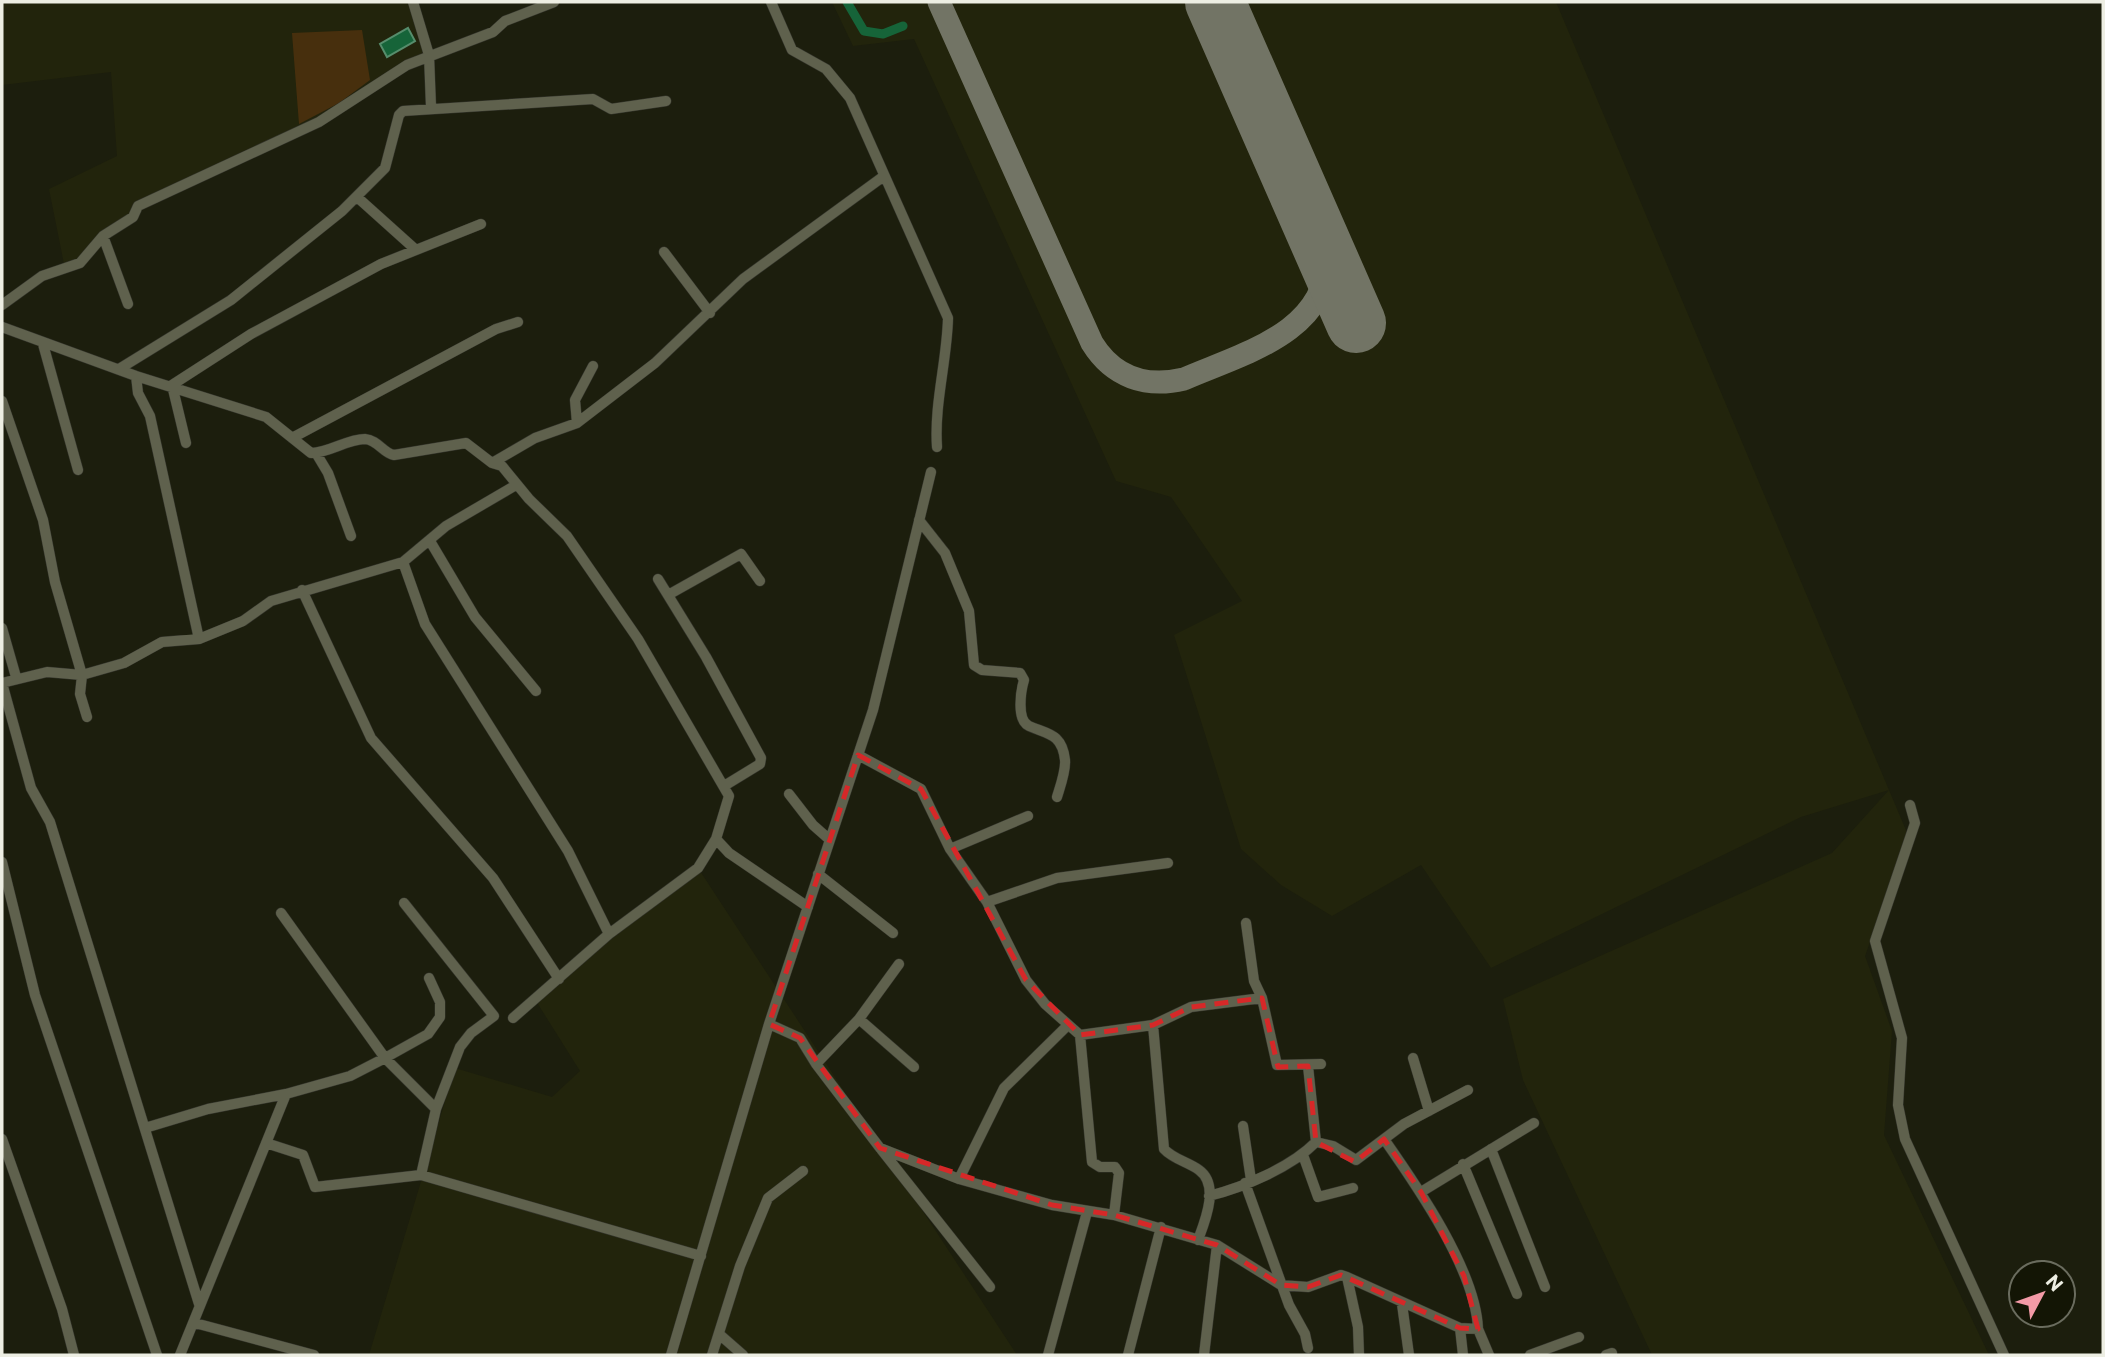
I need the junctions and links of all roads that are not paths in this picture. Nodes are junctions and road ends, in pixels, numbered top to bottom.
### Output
1 (413, 2) edge
2 (554, 2) edge
3 (771, 2) edge
4 (429, 55) junction
5 (666, 101) dead end
6 (431, 107) junction
7 (884, 176) junction
8 (357, 197) junction
9 (481, 224) dead end
10 (103, 236) junction
11 (416, 250) junction
12 (664, 252) dead end
13 (128, 304) dead end
14 (2, 305) edge
15 (710, 313) junction
16 (518, 322) dead end
17 (2, 327) edge
18 (43, 344) junction
19 (593, 366) dead end
20 (118, 369) junction
21 (136, 376) junction
22 (172, 385) junction
23 (2, 401) edge
24 (578, 423) junction
25 (292, 438) junction
26 (186, 443) dead end
27 (937, 447) dead end
28 (316, 453) junction
29 (492, 463) junction
30 (78, 470) dead end
31 (931, 472) dead end
32 (516, 485) junction
33 (919, 520) junction
34 (351, 536) dead end
35 (430, 541) junction
36 (403, 562) junction
37 (658, 579) dead end
38 (760, 581) dead end
39 (302, 590) junction
40 (668, 595) junction
41 (2, 628) edge
42 (200, 639) junction
43 (82, 675) junction
44 (16, 677) junction
45 (2, 683) edge
46 (537, 691) dead end
47 (87, 717) dead end
48 (858, 755) junction
49 (724, 786) junction
50 (789, 794) dead end
51 (1057, 797) dead end
52 (1910, 805) dead end
53 (1028, 816) dead end
54 (716, 839) junction
55 (830, 840) junction
56 (950, 849) junction
57 (2, 862) edge
58 (1168, 863) dead end
59 (818, 874) junction
60 (987, 902) junction
61 (404, 903) dead end
62 (808, 907) junction
63 (281, 913) dead end
64 (1246, 923) dead end
65 (893, 933) dead end
66 (609, 934) junction
67 (899, 964) dead end
68 (429, 978) dead end
69 (559, 979) junction
70 (1262, 998) junction
71 (513, 1018) dead end
72 (859, 1019) junction
73 (769, 1024) junction
74 (1068, 1024) junction
75 (1153, 1025) junction
76 (1080, 1035) junction
77 (386, 1058) junction
78 (1413, 1058) dead end
79 (816, 1064) junction
80 (1321, 1064) dead end
81 (1308, 1066) junction
82 (914, 1067) dead end
83 (1468, 1090) dead end
84 (286, 1094) junction
85 (436, 1109) junction
86 (1429, 1111) junction
87 (1534, 1123) dead end
88 (1242, 1126) dead end
89 (145, 1128) junction
90 (2, 1139) edge
91 (1384, 1139) junction
92 (1316, 1142) junction
93 (266, 1143) junction
94 (880, 1148) junction
95 (1491, 1149) junction
96 (1303, 1155) junction
97 (1462, 1164) junction
98 (803, 1171) dead end
99 (421, 1175) junction
100 (959, 1179) junction
101 (1248, 1181) junction
102 (1353, 1188) dead end
103 (1421, 1192) junction
104 (1209, 1196) junction
105 (1087, 1212) junction
106 (1114, 1215) junction
107 (1161, 1227) junction
108 (1198, 1240) junction
109 (1217, 1245) junction
110 (701, 1256) junction
111 (1347, 1277) junction
112 (1281, 1285) junction
113 (990, 1287) dead end
114 (1545, 1287) dead end
115 (1517, 1294) dead end
116 (199, 1304) junction
117 (1402, 1304) junction
118 (195, 1323) junction
119 (1460, 1328) junction
120 (1478, 1329) junction
121 (719, 1334) junction
122 (1579, 1337) dead end
123 (1308, 1348) dead end
124 (293, 1352) edge
125 (74, 1355) edge
126 (157, 1355) edge
127 (180, 1355) edge
128 (314, 1355) edge
129 (671, 1355) edge
130 (712, 1355) edge
131 (743, 1355) edge
132 (1048, 1355) edge
133 (1128, 1355) edge
134 (1204, 1355) edge
135 (1359, 1355) edge
136 (1409, 1355) edge
137 (1463, 1355) edge
138 (1489, 1355) edge
139 (1530, 1355) edge
140 (2004, 1355) edge

1 - 4 street
2 - 4 street
3 - 7 street
4 - 6 street
4 - 10 street
5 - 6 street
6 - 8 street
7 - 15 street
7 - 27 street
8 - 11 street
8 - 20 street
9 - 11 street
10 - 13 street
10 - 14 street
11 - 22 street
12 - 15 street
15 - 24 street
16 - 25 street
17 - 18 street
18 - 20 street
18 - 30 street
19 - 24 street
20 - 21 street
21 - 22 street
21 - 42 street
22 - 25 street
22 - 26 street
23 - 43 street
24 - 29 street
25 - 28 street
28 - 29 street
28 - 34 street
29 - 32 street
31 - 33 street
32 - 35 street
32 - 49 street
33 - 48 street
33 - 51 street
35 - 36 street
35 - 46 street
36 - 39 street
36 - 66 street
37 - 40 street
38 - 40 street
39 - 42 street
39 - 69 street
40 - 49 street
41 - 44 street
42 - 43 street
43 - 44 street
43 - 47 street
44 - 45 street
45 - 89 street
48 - 55 street
48 - 56 street
49 - 54 street
50 - 55 street
52 - 140 street
53 - 56 street
54 - 62 street
54 - 66 street
55 - 59 street
56 - 60 street
57 - 126 street
58 - 60 street
59 - 62 street
59 - 65 street
60 - 74 street
61 - 85 street
62 - 73 street
63 - 77 street
64 - 70 street
66 - 69 street
67 - 72 street
68 - 77 street
69 - 71 street
70 - 75 street
70 - 81 street
72 - 79 street
72 - 82 street
73 - 79 street
73 - 110 street
74 - 76 street
74 - 100 street
75 - 76 street
75 - 104 street
76 - 106 street
77 - 84 street
77 - 85 street
78 - 86 street
79 - 94 street
80 - 81 street
81 - 92 street
83 - 86 street
84 - 89 street
84 - 93 street
85 - 99 street
86 - 91 street
87 - 95 street
88 - 101 street
89 - 116 street
90 - 125 street
91 - 92 street
91 - 103 street
92 - 96 street
93 - 99 street
93 - 116 street
94 - 100 street
94 - 113 street
95 - 97 street
95 - 114 street
96 - 101 street
96 - 102 street
97 - 103 street
97 - 115 street
98 - 121 street
99 - 110 street
100 - 105 street
101 - 104 street
101 - 112 street
103 - 120 street
104 - 108 street
105 - 106 street
105 - 132 street
106 - 107 street
107 - 108 street
107 - 133 street
108 - 109 street
109 - 112 street
109 - 134 street
110 - 129 street
111 - 112 street
111 - 117 street
111 - 135 street
112 - 123 street
116 - 118 street
117 - 119 street
117 - 136 street
118 - 124 street
118 - 127 street
119 - 120 street
119 - 137 street
120 - 138 street
121 - 130 street
121 - 131 street
122 - 139 street
124 - 128 street

